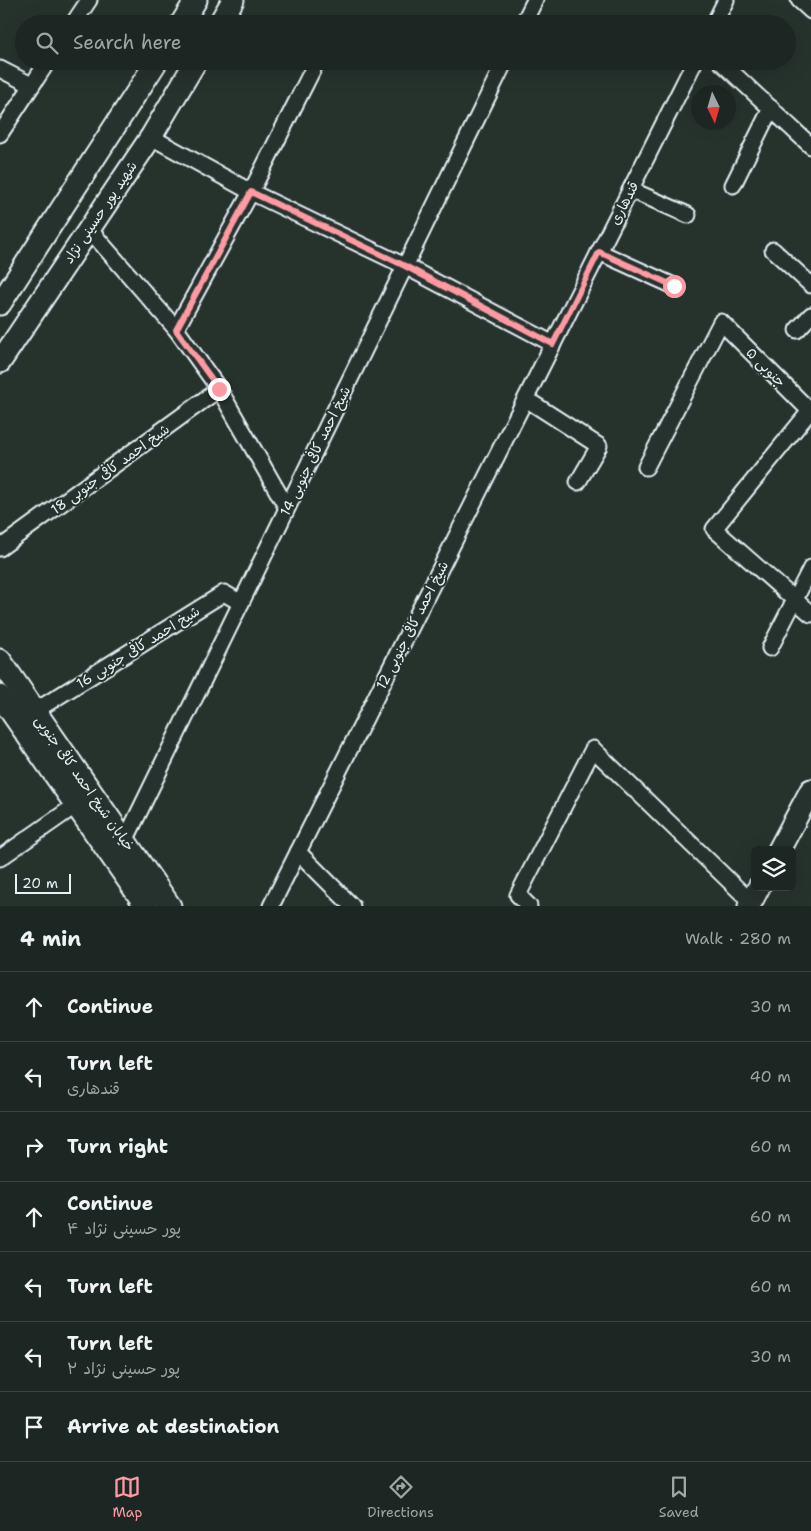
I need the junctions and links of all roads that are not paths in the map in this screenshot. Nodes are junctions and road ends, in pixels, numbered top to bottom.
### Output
1 (90, 0) edge
2 (196, 0) edge
3 (233, 0) edge
4 (535, 0) edge
5 (726, 0) edge
6 (799, 0) edge
7 (811, 11) edge
8 (79, 15) edge
9 (187, 15) edge
10 (224, 15) edge
11 (528, 15) edge
12 (718, 15) edge
13 (0, 69) edge
14 (42, 70) edge
15 (151, 70) edge
16 (191, 70) edge
17 (313, 70) edge
18 (501, 70) edge
19 (691, 70) edge
20 (730, 70) edge
21 (32, 85) junction
22 (771, 108) junction
23 (0, 134) edge
24 (151, 137) junction
25 (811, 146) edge
26 (733, 185) dead end
27 (631, 190) junction
28 (251, 192) junction
29 (688, 214) dead end
30 (88, 228) junction
31 (773, 250) dead end
32 (599, 252) junction
33 (405, 266) junction
34 (811, 285) edge
35 (674, 286) dead end
36 (0, 304) edge
37 (811, 315) edge
38 (176, 330) junction
39 (797, 330) dead end
40 (553, 344) junction
41 (0, 362) edge
42 (219, 389) junction
43 (526, 399) junction
44 (811, 412) edge
45 (646, 467) dead end
46 (578, 482) dead end
47 (288, 508) junction
48 (0, 548) edge
49 (811, 568) edge
50 (795, 600) junction
51 (241, 603) junction
52 (811, 614) edge
53 (770, 648) dead end
54 (0, 660) edge
55 (0, 696) edge
56 (35, 711) junction
57 (810, 796) edge
58 (76, 805) junction
59 (125, 841) junction
60 (781, 846) edge
61 (298, 852) junction
62 (0, 858) edge
63 (753, 899) edge
64 (146, 906) edge
65 (170, 906) edge
66 (271, 906) edge
67 (352, 906) edge
68 (529, 906) edge

1 - 8 street
2 - 9 street
3 - 10 street
4 - 11 street
5 - 12 street
6 - 7 street
13 - 21 street
14 - 21 street
15 - 36 street
16 - 24 street, شهید پور حسینی نژاد
17 - 28 street
18 - 33 street, شیخ احمد کافی جنوبی 14
19 - 27 street, قندهاری
20 - 22 street
21 - 23 street
22 - 25 street
22 - 26 street
24 - 28 street
24 - 30 street, شهید پور حسینی نژاد
27 - 29 street
27 - 32 street, قندهاری
28 - 33 street
28 - 38 street
30 - 38 street
30 - 41 street, شهید پور حسینی نژاد
31 - 34 street
32 - 35 street
32 - 40 street, قندهاری
33 - 40 street
33 - 47 street, شیخ احمد کافی جنوبی 14
37 - 39 street
38 - 42 street
40 - 43 street, شیخ احمد کافی جنوبی 12
42 - 47 street
42 - 48 street, شیخ احمد کافی جنوبی 18
43 - 46 street
43 - 61 street, شیخ احمد کافی جنوبی 12
44 - 45 street, جنوبی ۵
44 - 50 street
47 - 51 street, شیخ احمد کافی جنوبی 14
49 - 50 street
50 - 52 street
50 - 53 street
51 - 56 street, شیخ احمد کافی جنوبی 16
51 - 59 street, شیخ احمد کافی جنوبی 14
54 - 56 street, خیابان شیخ احمد کافی جنوبی
55 - 58 street, خیابان شیخ احمد کافی جنوبی
56 - 59 street, خیابان شیخ احمد کافی جنوبی
57 - 60 street
58 - 62 street
58 - 64 street, خیابان شیخ احمد کافی جنوبی
59 - 65 street, خیابان شیخ احمد کافی جنوبی
61 - 66 street, شیخ احمد کافی جنوبی 12
61 - 67 street
63 - 68 street

